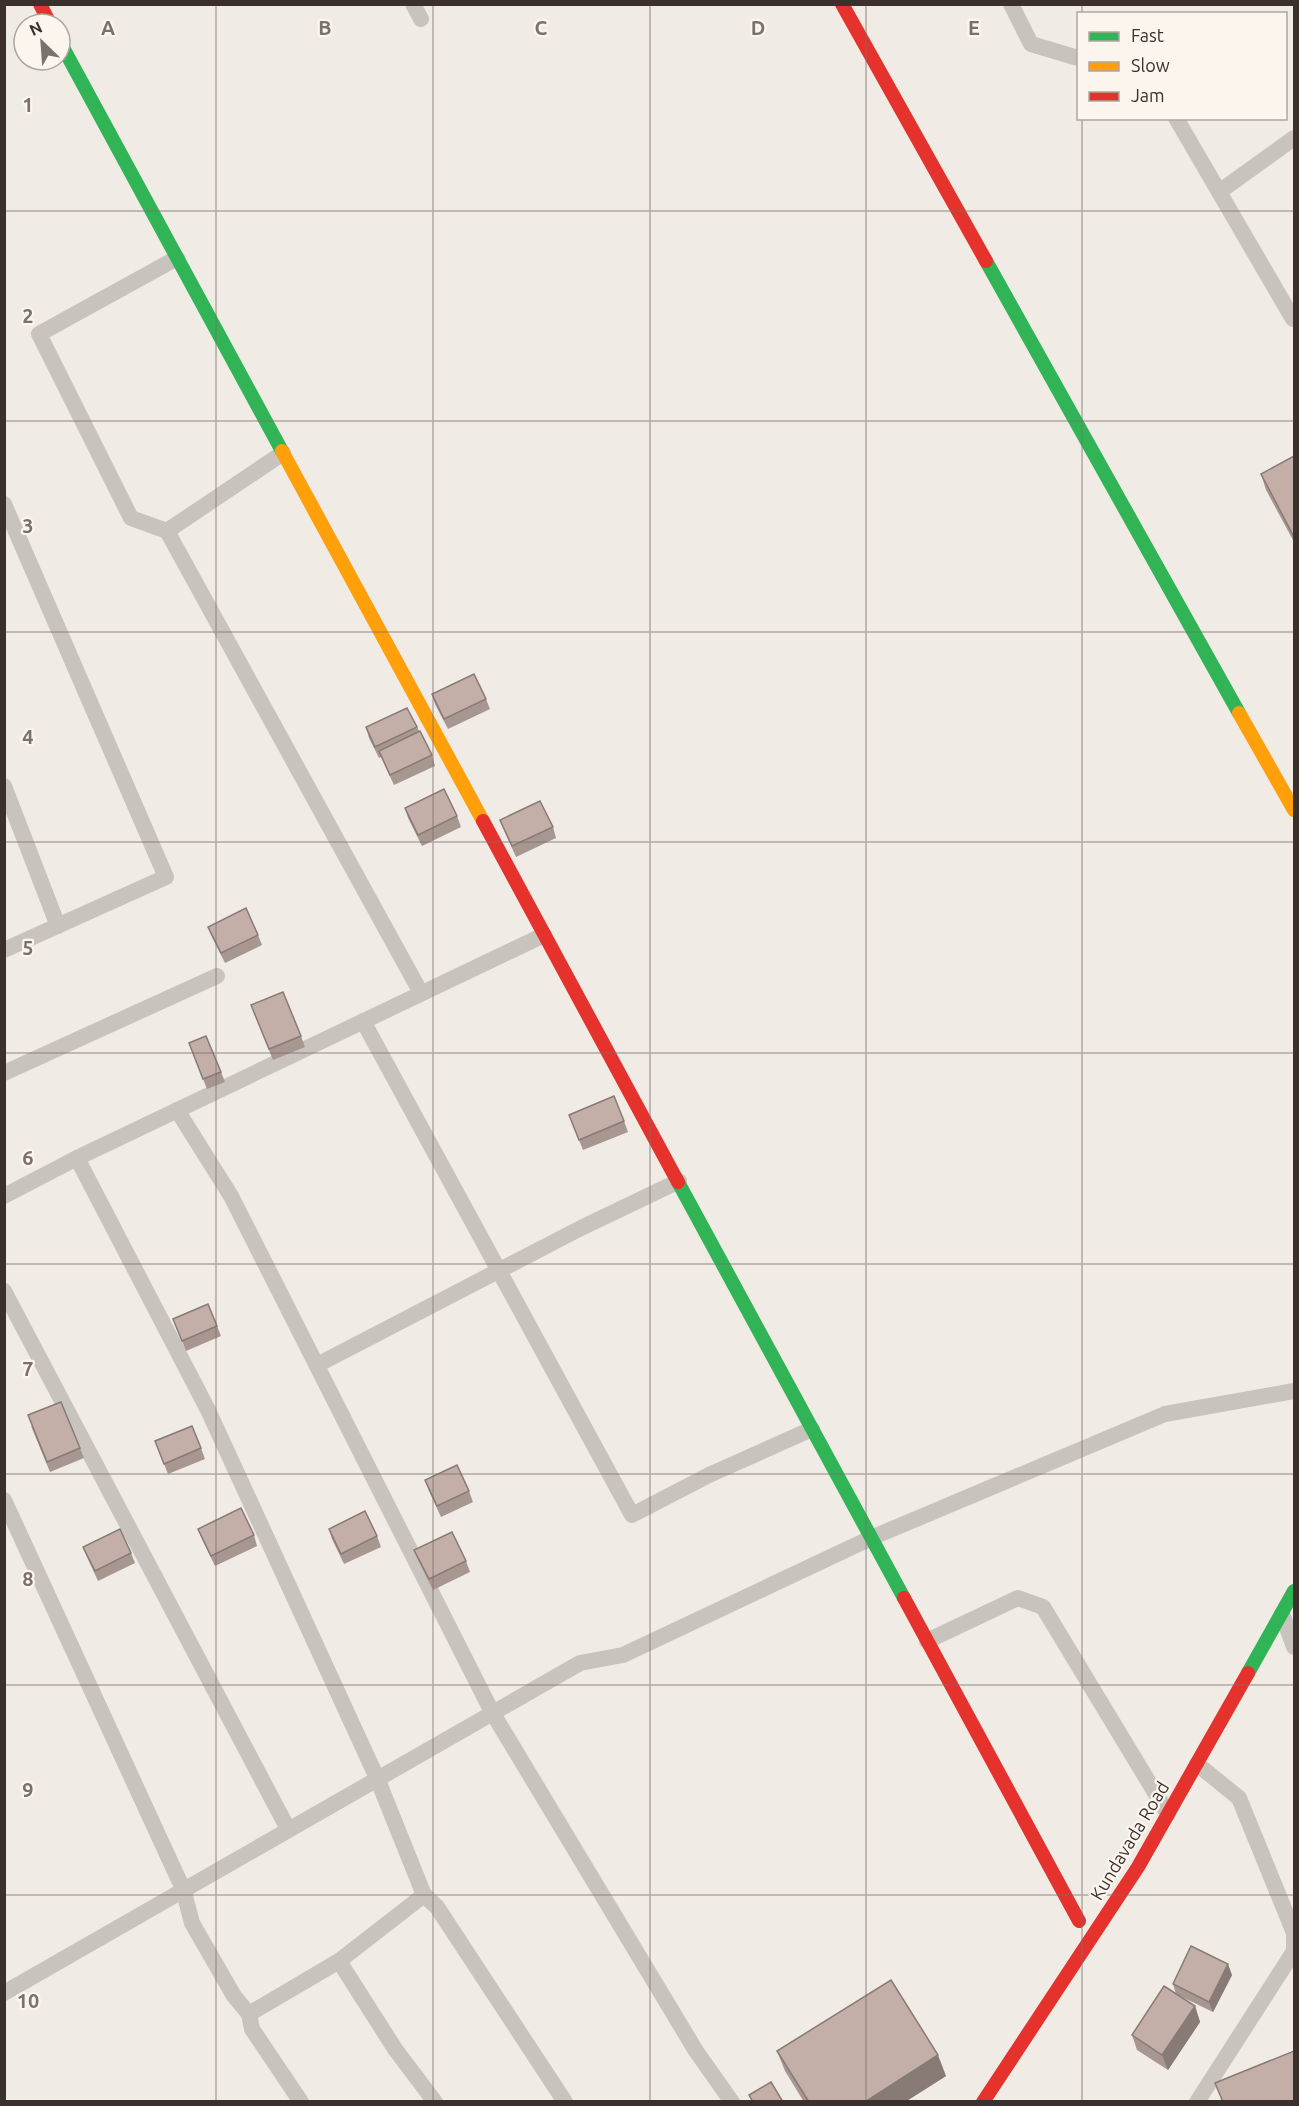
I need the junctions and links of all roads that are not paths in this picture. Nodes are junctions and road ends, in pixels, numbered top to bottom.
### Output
1 (413, 4) edge
2 (842, 4) edge
3 (1011, 4) edge
4 (422, 20) dead end
5 (1077, 58) edge
6 (72, 64) edge
7 (1177, 120) edge
8 (1294, 138) edge
9 (1219, 192) junction
10 (177, 258) junction
11 (1294, 320) edge
12 (283, 453) junction
13 (4, 504) edge
14 (167, 531) junction
15 (4, 786) edge
16 (1294, 810) edge
17 (58, 926) junction
18 (544, 935) junction
19 (4, 950) edge
20 (217, 976) dead end
21 (421, 993) junction
22 (363, 1021) junction
23 (4, 1073) edge
24 (177, 1110) junction
25 (77, 1158) junction
26 (679, 1181) junction
27 (4, 1196) edge
28 (499, 1272) junction
29 (4, 1291) edge
30 (317, 1365) junction
31 (1294, 1391) edge
32 (812, 1429) junction
33 (4, 1500) edge
34 (871, 1538) junction
35 (1294, 1591) edge
36 (1282, 1614) junction
37 (927, 1641) junction
38 (1294, 1647) edge
39 (492, 1713) junction
40 (1197, 1764) junction
41 (377, 1778) junction
42 (1168, 1814) junction
43 (288, 1829) junction
44 (183, 1889) junction
45 (424, 1895) junction
46 (1079, 1921) dead end
47 (1294, 1951) edge
48 (339, 1960) junction
49 (4, 1993) edge
50 (249, 2014) junction
51 (301, 2102) edge
52 (435, 2102) edge
53 (565, 2102) edge
54 (732, 2102) edge
55 (983, 2102) edge
56 (1197, 2102) edge

1 - 4 street
2 - 16 street
3 - 5 street
6 - 10 street
7 - 9 street
8 - 9 street
9 - 11 street
10 - 12 street
10 - 14 street
12 - 14 street
12 - 18 street
13 - 17 street
14 - 21 street
15 - 17 street
17 - 19 street
18 - 21 street
18 - 26 street
20 - 23 street
21 - 22 street
22 - 24 street
22 - 28 street
24 - 25 street
24 - 30 street
25 - 27 street
25 - 41 street
26 - 28 street
26 - 32 street
28 - 30 street
28 - 32 street
29 - 43 street
30 - 39 street
31 - 34 street
32 - 34 street
33 - 44 street
34 - 37 street
34 - 39 street
35 - 36 street, Kundavada Road
36 - 38 street
36 - 40 street, Kundavada Road
37 - 42 street
37 - 46 street
39 - 41 street
39 - 54 street
40 - 42 street, Kundavada Road
40 - 47 street
41 - 43 street
41 - 45 street
42 - 55 street, Kundavada Road
43 - 44 street
44 - 49 street
44 - 50 street
45 - 48 street
45 - 53 street
47 - 56 street
48 - 50 street
48 - 52 street
50 - 51 street

